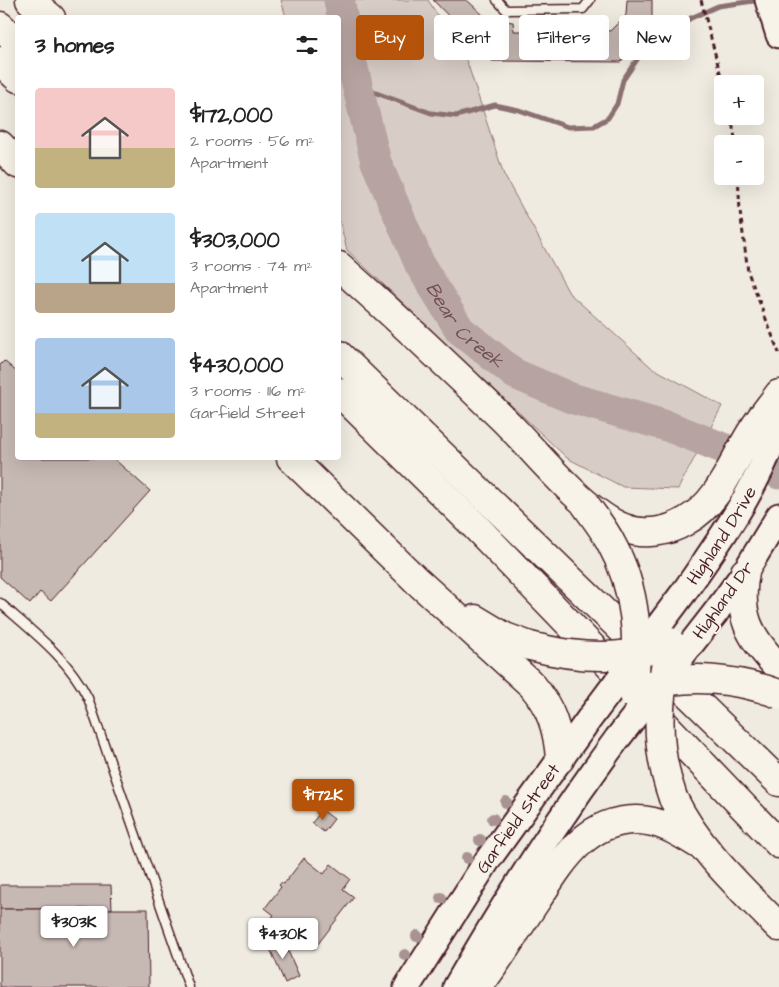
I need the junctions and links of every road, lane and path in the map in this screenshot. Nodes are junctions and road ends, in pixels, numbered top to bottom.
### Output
1 (30, 0) edge
2 (497, 0) edge
3 (590, 0) edge
4 (702, 0) edge
5 (768, 0) edge
6 (48, 15) edge
7 (0, 26) edge
8 (779, 35) edge
9 (15, 40) edge
10 (0, 61) edge
11 (15, 75) edge
12 (721, 75) edge
13 (0, 145) edge
14 (15, 161) edge
15 (739, 185) edge
16 (341, 268) edge
17 (779, 352) edge
18 (341, 357) edge
19 (341, 394) edge
20 (779, 394) edge
21 (779, 422) edge
22 (293, 460) edge
23 (585, 504) junction
24 (779, 516) edge
25 (745, 572) junction
26 (417, 581) junction
27 (684, 592) junction
28 (0, 603) edge
29 (716, 612) junction
30 (670, 642) junction
31 (637, 654) junction
32 (779, 668) edge
33 (662, 682) junction
34 (632, 693) junction
35 (779, 694) edge
36 (592, 715) junction
37 (617, 739) junction
38 (560, 759) junction
39 (779, 782) edge
40 (779, 844) edge
41 (703, 847) junction
42 (779, 927) edge
43 (189, 987) edge
44 (407, 987) edge
45 (456, 987) edge
46 (478, 987) edge

1 - 6 highway
2 - 3 lane
4 - 12 path
5 - 8 main road
7 - 9 highway
10 - 11 highway
13 - 14 highway
15 - 17 path
16 - 23 highway
18 - 39 highway
19 - 40 highway
20 - 23 highway
21 - 27 main road, Highland Drive
22 - 26 highway
23 - 31 highway, bridge
24 - 25 main road, Highland Dr
25 - 29 main road, Highland Dr
25 - 32 highway
26 - 31 highway, bridge
26 - 38 highway
27 - 30 highway, bridge
27 - 31 main road, Highland Dr, bridge
28 - 43 lane
29 - 30 highway, bridge
29 - 33 main road, Highland Dr, bridge
30 - 31 highway, bridge
30 - 33 highway, bridge
31 - 34 highway, bridge
31 - 36 main road, Garfield Street, bridge
33 - 34 highway, bridge
33 - 35 highway, bridge
33 - 37 main road, Garfield Street, bridge
33 - 41 highway, bridge
34 - 36 highway, bridge
34 - 37 highway, bridge
36 - 38 main road, Garfield Street
37 - 45 main road, Garfield Street
38 - 44 main road, Garfield Street
41 - 42 highway
41 - 46 highway

